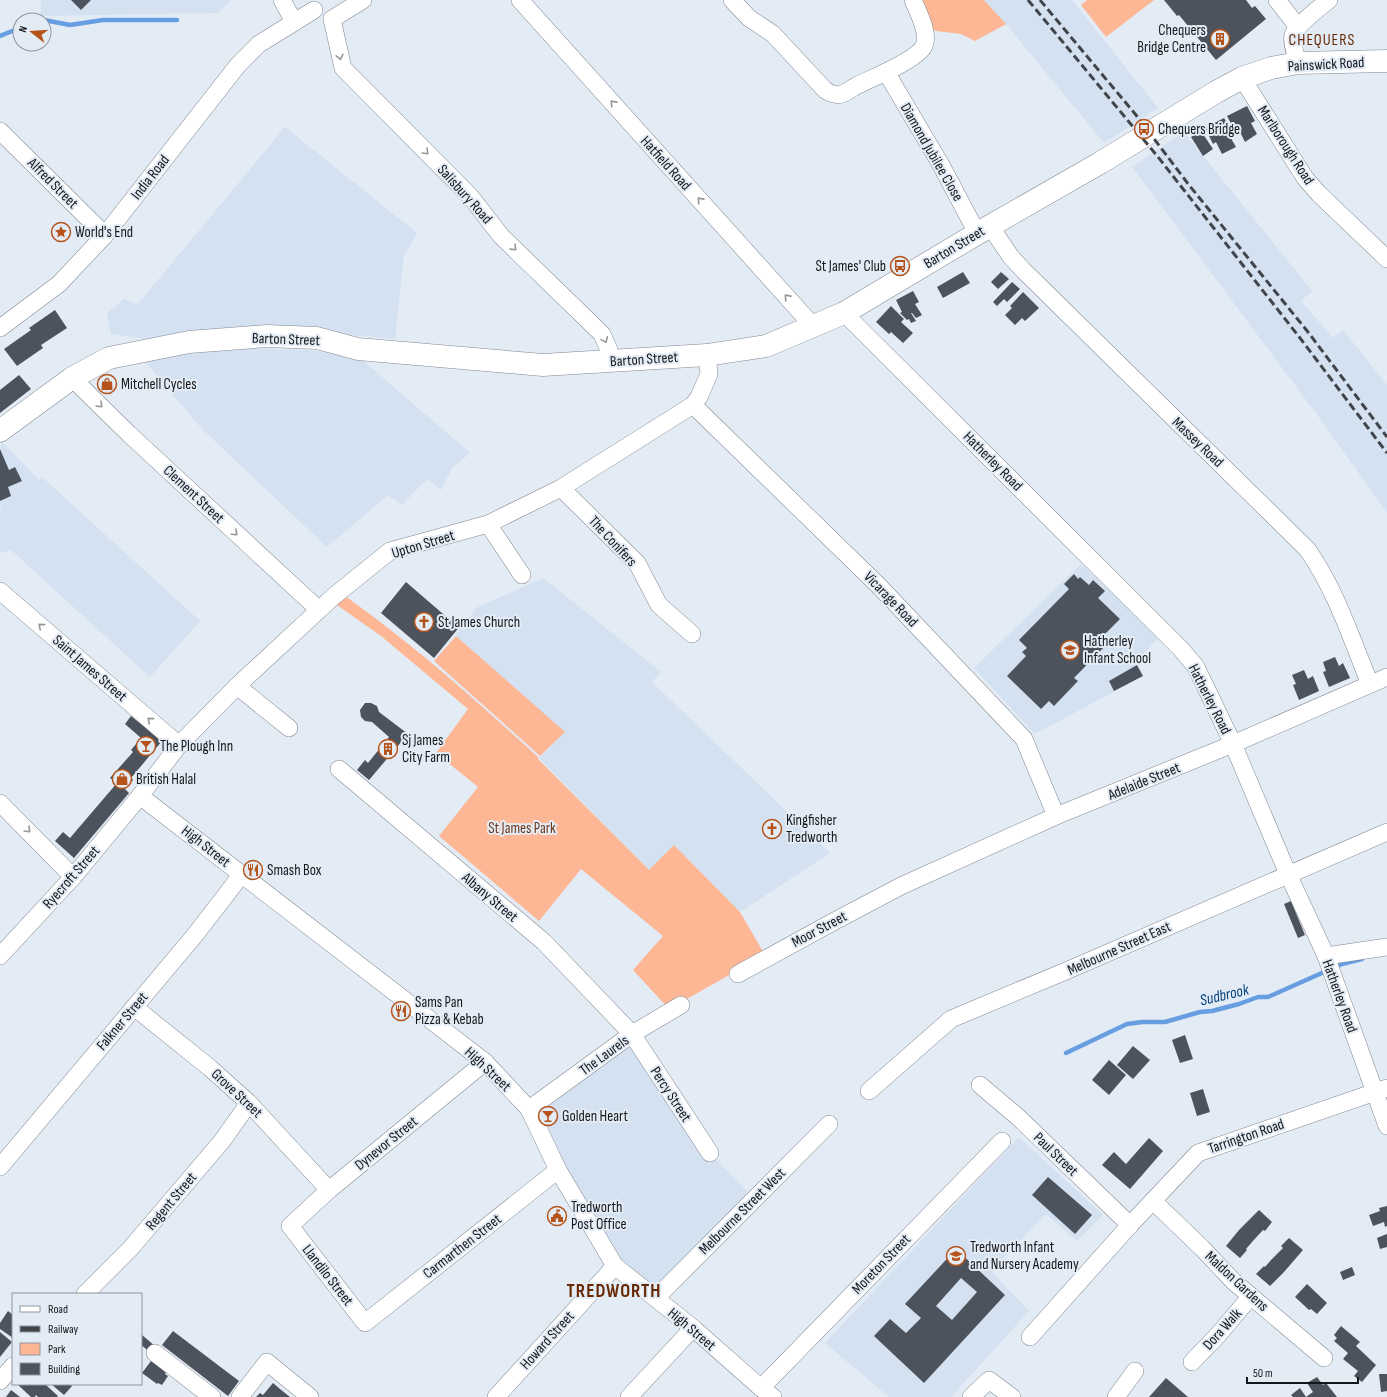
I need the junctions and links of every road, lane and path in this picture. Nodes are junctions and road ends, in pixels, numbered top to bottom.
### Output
1 (282, 0) edge
2 (363, 0) edge
3 (520, 0) edge
4 (732, 0) edge
5 (913, 0) edge
6 (1277, 0) edge
7 (1329, 0) edge
8 (314, 10) dead end
9 (294, 22) junction
10 (1298, 28) junction
11 (1387, 61) edge
12 (1298, 63) junction
13 (886, 72) junction
14 (1242, 78) junction
15 (0, 131) edge
16 (983, 230) junction
17 (105, 235) junction
18 (1387, 259) edge
19 (844, 313) junction
20 (813, 326) junction
21 (0, 328) edge
22 (706, 355) junction
23 (609, 362) junction
24 (72, 378) junction
25 (693, 405) junction
26 (0, 431) edge
27 (561, 488) junction
28 (488, 524) junction
29 (522, 575) dead end
30 (0, 591) edge
31 (318, 610) junction
32 (692, 634) dead end
33 (1387, 677) edge
34 (1370, 684) junction
35 (237, 686) junction
36 (289, 728) dead end
37 (1233, 744) junction
38 (179, 746) junction
39 (339, 769) dead end
40 (140, 796) junction
41 (0, 803) edge
42 (1056, 816) junction
43 (1387, 832) edge
44 (242, 874) junction
45 (1288, 874) junction
46 (73, 876) junction
47 (901, 886) joint
48 (1387, 947) edge
49 (0, 956) edge
50 (1327, 957) junction
51 (738, 974) dead end
52 (681, 1005) dead end
53 (134, 1008) junction
54 (632, 1034) junction
55 (485, 1062) junction
56 (980, 1085) dead end
57 (1381, 1090) edge
58 (869, 1091) dead end
59 (249, 1103) junction
60 (529, 1109) junction
61 (829, 1124) dead end
62 (1387, 1126) edge
63 (1002, 1140) dead end
64 (710, 1153) dead end
65 (0, 1167) edge
66 (558, 1170) junction
67 (328, 1190) junction
68 (1152, 1201) junction
69 (1130, 1225) junction
70 (290, 1226) joint
71 (615, 1266) junction
72 (86, 1293) edge
73 (1251, 1296) junction
74 (656, 1298) junction
75 (365, 1323) joint
76 (693, 1328) junction
77 (1030, 1337) dead end
78 (155, 1353) dead end
79 (1324, 1358) dead end
80 (1192, 1362) dead end
81 (12, 1367) edge
82 (1136, 1371) dead end
83 (0, 1381) edge
84 (767, 1393) edge
85 (212, 1397) edge
86 (240, 1397) edge
87 (310, 1397) edge
88 (496, 1397) edge
89 (629, 1397) edge
90 (971, 1397) edge
91 (1012, 1397) edge
92 (1116, 1397) edge

1 - 9 street
2 -> 23 street, Salisbury Road
20 -> 3 street, Hatfield Road
4 - 13 street
5 - 13 street
6 - 10 street
7 - 10 street
8 - 9 street, India Road
9 - 17 street, India Road
10 - 12 street
11 - 12 main road, Painswick Road
12 - 14 main road, Painswick Road
13 - 16 street, Diamond Jubilee Close
14 - 16 main road, Barton Street
14 - 18 street, Marlborough Road
15 - 17 street, Alfred Street
16 - 19 main road, Barton Street
16 - 34 street, Massey Road
17 - 21 street, India Road
19 - 20 main road, Barton Street
19 - 37 street, Hatherley Road
20 - 22 main road, Barton Street
22 - 23 main road, Barton Street
22 - 25 street, Upton Street
23 - 24 main road, Barton Street
24 - 26 main road, Barton Street
24 -> 31 street, Clement Street
25 - 27 street, Upton Street
25 - 42 street, Vicarage Road
27 - 28 street, Upton Street
27 - 32 street, The Conifers
28 - 29 street
28 - 31 street, Upton Street
38 -> 30 street, Saint James Street
31 - 35 street, Upton Street
33 - 34 street, Adelaide Street
34 - 37 street, Adelaide Street
35 - 36 street
35 - 38 street, Upton Street
37 - 42 street, Adelaide Street
37 - 45 street, Hatherley Road
38 - 40 street, Upton Street
39 - 54 street, Albany Street
40 - 44 street, High Street
40 - 46 street, Ryecroft Street
41 -> 46 street
42 - 47 street, Adelaide Street
43 - 45 street, Melbourne Street East
44 - 53 street, Falkner Street
44 - 55 street, High Street
45 - 50 street, Hatherley Road
45 - 58 street, Melbourne Street East
46 - 49 street, Ryecroft Street
47 - 51 street, Moor Street
48 - 50 street
50 - 57 street, Hatherley Road
52 - 54 street, The Laurels
53 - 59 street, Grove Street
53 - 65 street, Falkner Street
54 - 60 street, The Laurels
54 - 64 street, Percy Street
55 - 60 street, High Street
55 - 67 street, Dynevor Street
56 - 69 street, Paul Street
57 - 62 street, Hatherley Road
57 - 68 street, Tarrington Road
59 - 67 street, Grove Street
59 - 72 street, Regent Street
60 - 66 street, High Street
61 - 74 street, Melbourne Street West
63 - 84 street, Moreton Street
66 - 71 street, High Street
66 - 75 street, Carmarthen Street
67 - 70 street, Dynevor Street
68 - 69 street, Tarrington Road
68 - 73 street, Maldon Gardens
69 - 77 street, Tarrington Road
70 - 75 street, Llandilo Street
71 - 74 street, High Street
71 - 88 street, Howard Street
73 - 79 street, Maldon Gardens
73 - 80 street, Dora Walk
74 - 76 street, High Street
76 - 84 street, High Street
76 - 89 street
78 - 85 street
81 - 83 street
82 - 92 street
86 - 87 street
90 - 91 street

